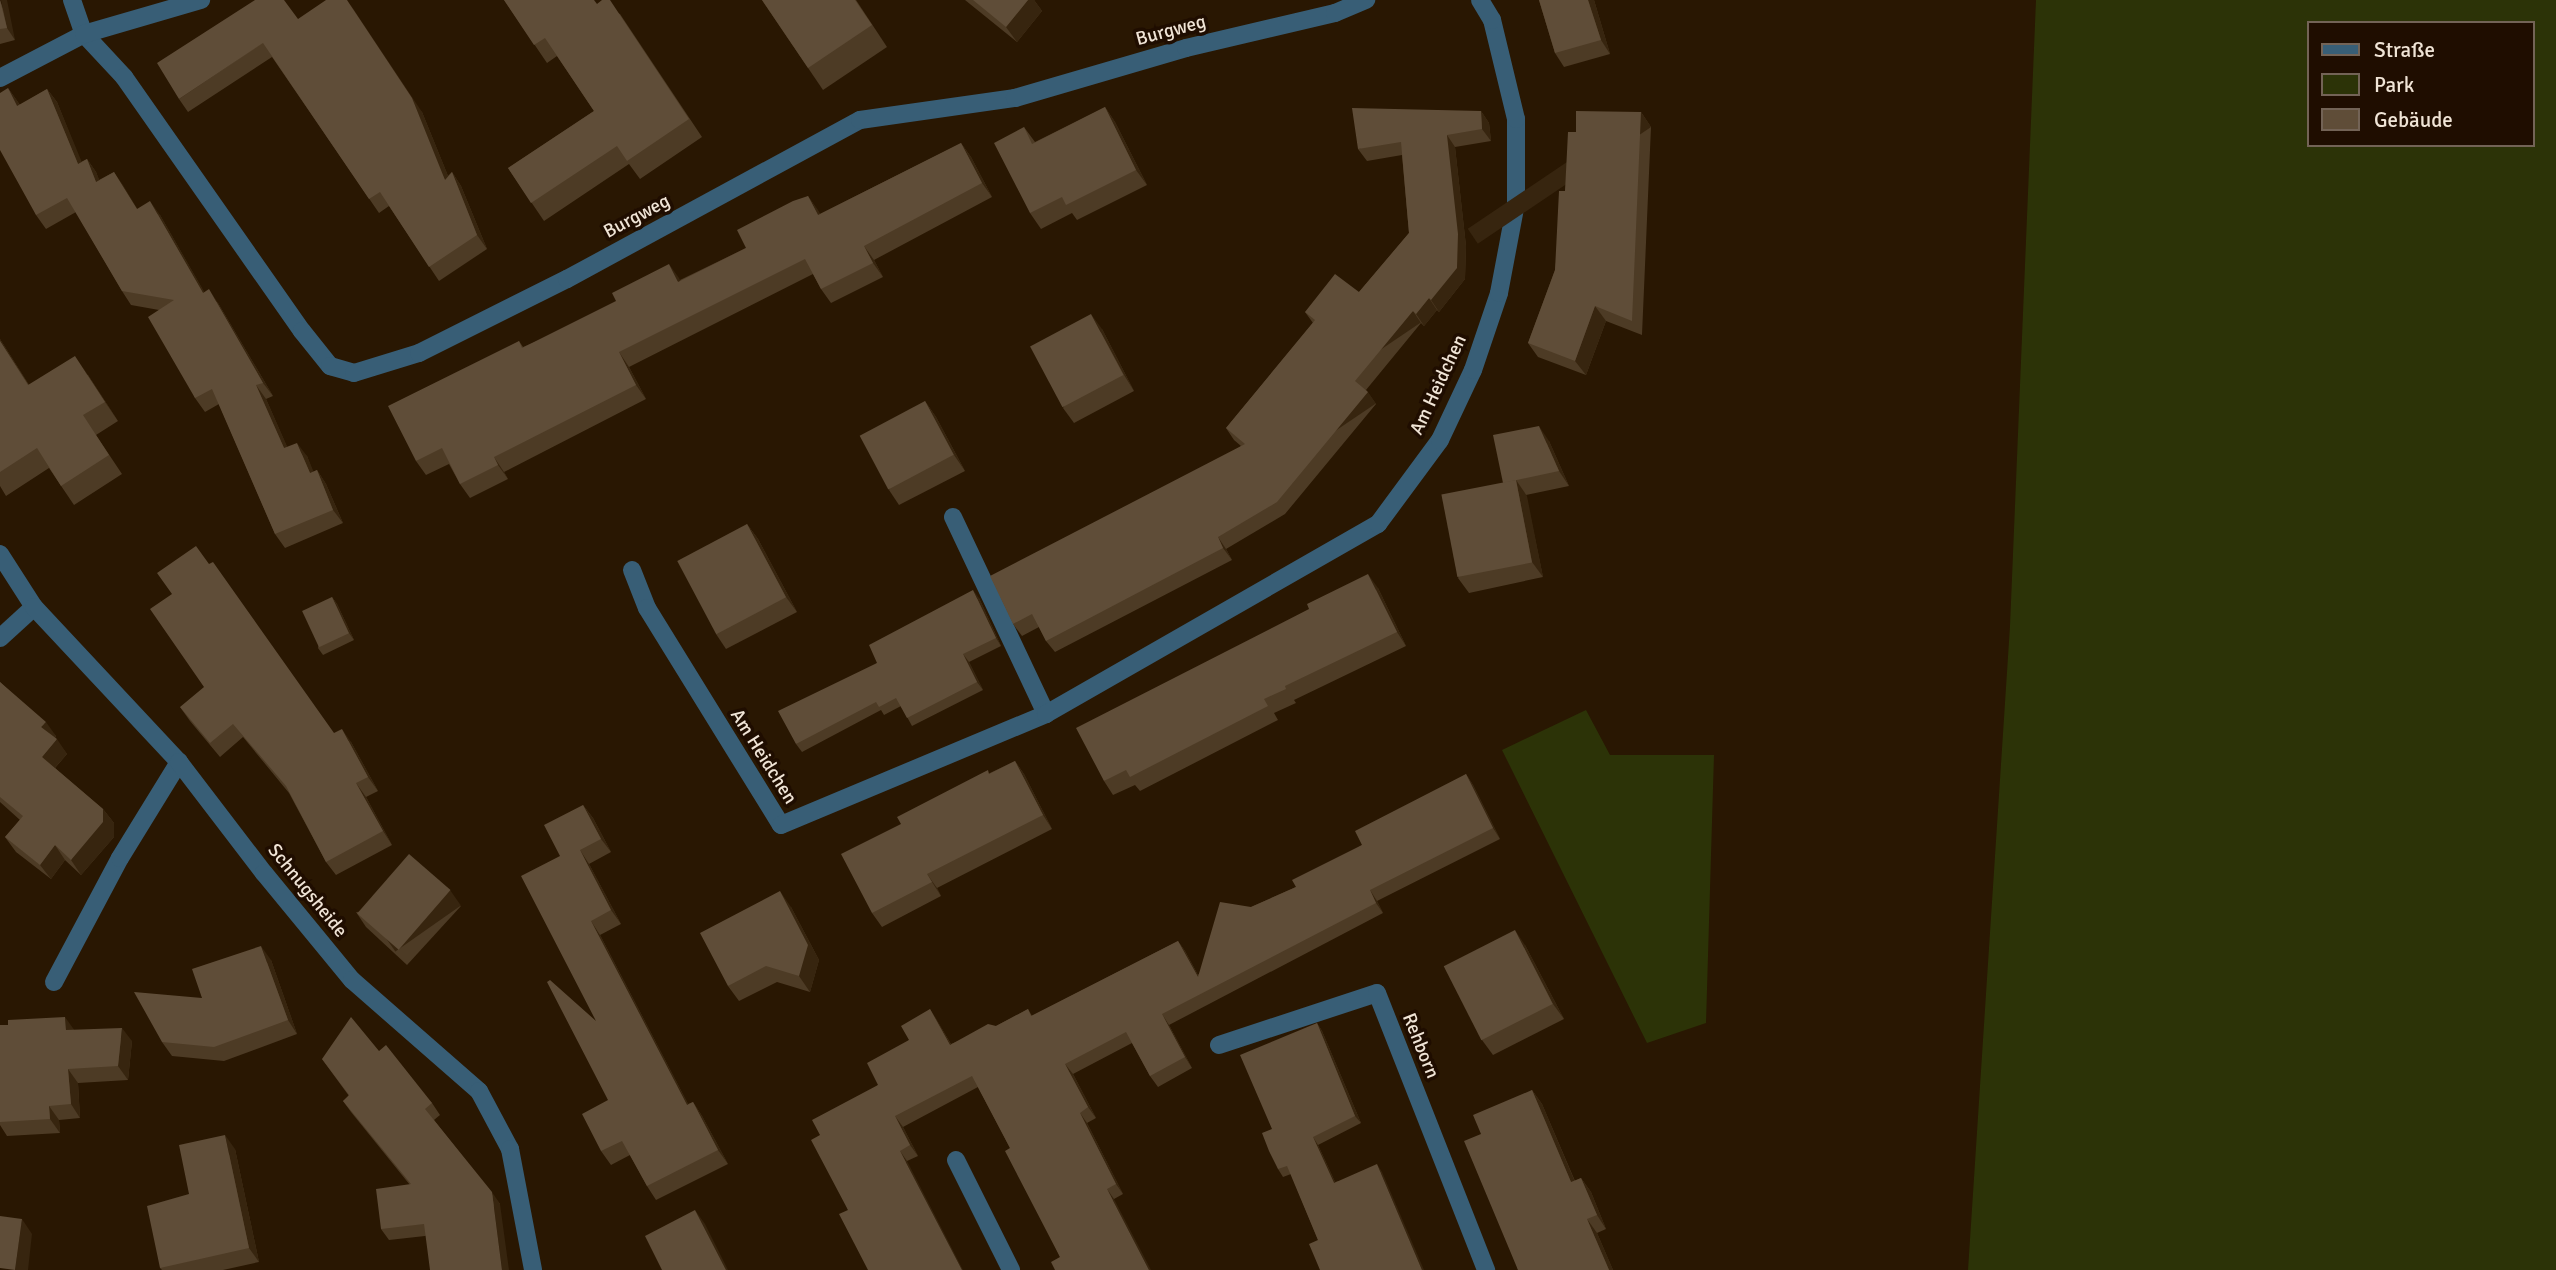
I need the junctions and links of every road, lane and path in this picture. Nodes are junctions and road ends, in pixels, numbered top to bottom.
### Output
1 (72, 0) edge
2 (201, 0) edge
3 (1366, 0) edge
4 (1480, 0) edge
5 (84, 34) junction
6 (0, 78) edge
7 (953, 517) dead end
8 (0, 554) edge
9 (632, 570) dead end
10 (34, 607) junction
11 (0, 638) edge
12 (1046, 714) junction
13 (179, 762) junction
14 (54, 982) dead end
15 (1219, 1045) dead end
16 (956, 1160) dead end
17 (533, 1270) edge
18 (1010, 1270) edge
19 (1486, 1270) edge

1 - 5 street
2 - 5 street
3 - 5 street, Burgweg
4 - 12 street, Am Heidchen
5 - 6 street
7 - 12 street
8 - 10 street, Schnugsheide
9 - 12 street, Am Heidchen
10 - 11 street
10 - 13 street, Schnugsheide
13 - 14 street
13 - 17 street, Schnugsheide
15 - 19 street, Rehborn
16 - 18 street

